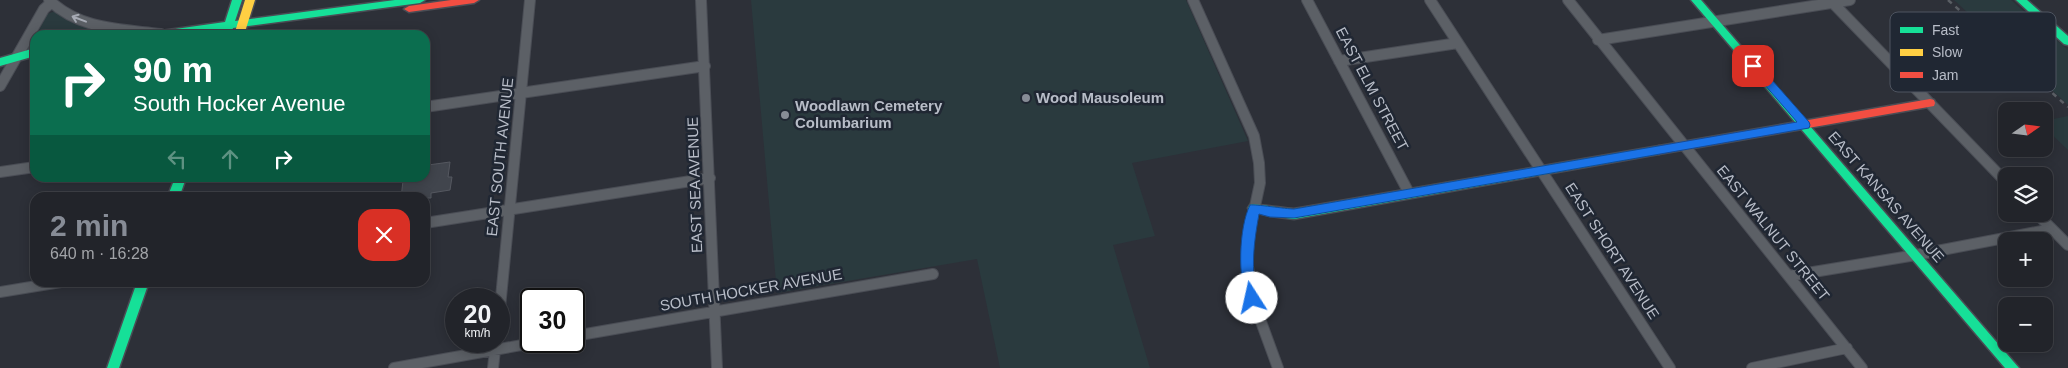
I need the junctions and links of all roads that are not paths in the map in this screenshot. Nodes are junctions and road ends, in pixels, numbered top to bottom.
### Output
1 (38, 0) edge
2 (237, 0) edge
3 (250, 0) edge
4 (420, 0) edge
5 (474, 0) edge
6 (530, 0) edge
7 (701, 0) edge
8 (1193, 0) edge
9 (1307, 0) edge
10 (1430, 0) edge
11 (1568, 0) edge
12 (1696, 0) edge
13 (1850, 0) edge
14 (2020, 0) edge
15 (1832, 1) edge
16 (48, 4) edge
17 (2034, 12) edge
18 (1714, 21) junction
19 (32, 30) edge
20 (128, 30) edge
21 (227, 30) edge
22 (240, 30) edge
23 (2056, 31) edge
24 (30, 34) edge
25 (1598, 40) junction
26 (2067, 40) edge
27 (1458, 43) junction
28 (30, 53) edge
29 (14, 60) junction
30 (30, 61) edge
31 (1340, 61) junction
32 (1890, 61) edge
33 (0, 62) edge
34 (705, 66) junction
35 (0, 86) edge
36 (1919, 92) edge
37 (522, 93) junction
38 (1930, 103) junction
39 (430, 106) edge
40 (1805, 125) junction
41 (1684, 146) junction
42 (30, 168) edge
43 (1542, 170) junction
44 (0, 172) edge
45 (1998, 174) edge
46 (710, 178) junction
47 (1409, 193) junction
48 (1254, 208) junction
49 (510, 210) junction
50 (430, 222) edge
51 (2045, 222) edge
52 (2052, 229) junction
53 (2068, 245) edge
54 (1916, 255) junction
55 (933, 274) dead end
56 (1789, 276) junction
57 (30, 287) edge
58 (141, 287) edge
59 (502, 288) edge
60 (0, 292) edge
61 (715, 311) junction
62 (585, 334) edge
63 (1847, 348) junction
64 (464, 353) edge
65 (495, 353) edge
66 (113, 368) edge
67 (394, 368) edge
68 (493, 368) edge
69 (717, 368) edge
70 (1278, 368) edge
71 (1670, 368) edge
72 (1752, 368) edge
73 (1862, 368) edge
74 (2013, 368) edge

1 - 16 street
2 - 21 street
3 - 22 street
4 - 22 street
5 - 22 street
6 - 37 street, EAST SOUTH AVENUE
7 - 34 street, EAST SEA AVENUE
8 - 48 street
9 - 31 street, EAST ELM STREET
10 - 27 street, EAST SHORT AVENUE
11 - 25 street, EAST WALNUT STREET
12 - 18 street, EAST KANSAS AVENUE
13 - 15 street
14 - 17 street
15 - 18 street
15 - 32 street
16 - 19 street
20 -> 16 street
18 - 25 street
18 - 40 street, EAST KANSAS AVENUE
23 - 26 street
24 - 29 street
25 - 41 street, EAST WALNUT STREET
27 - 31 street
27 - 43 street, EAST SHORT AVENUE
28 - 29 street
29 - 30 street
29 - 33 street
29 - 35 street
31 - 47 street, EAST ELM STREET
34 - 37 street
34 - 46 street, EAST SEA AVENUE
36 - 38 street
37 - 39 street
37 - 49 street, EAST SOUTH AVENUE
38 - 40 street
38 - 45 street
40 - 41 street
40 - 54 street, EAST KANSAS AVENUE
41 - 43 street
41 - 56 street, EAST WALNUT STREET
42 - 44 street
43 - 47 street
43 - 71 street, EAST SHORT AVENUE
46 - 49 street
46 - 61 street, EAST SEA AVENUE
47 - 48 street
48 - 70 street
49 - 50 street
49 - 59 street, EAST SOUTH AVENUE
51 - 52 street
52 - 53 street
52 - 54 street
54 - 56 street
54 - 74 street, EAST KANSAS AVENUE
55 - 61 street, SOUTH HOCKER AVENUE
56 - 63 street, EAST WALNUT STREET
57 - 60 street
58 - 66 street
61 - 62 street, SOUTH HOCKER AVENUE
61 - 69 street, EAST SEA AVENUE
63 - 72 street
63 - 73 street, EAST WALNUT STREET
64 - 67 street
65 - 68 street

